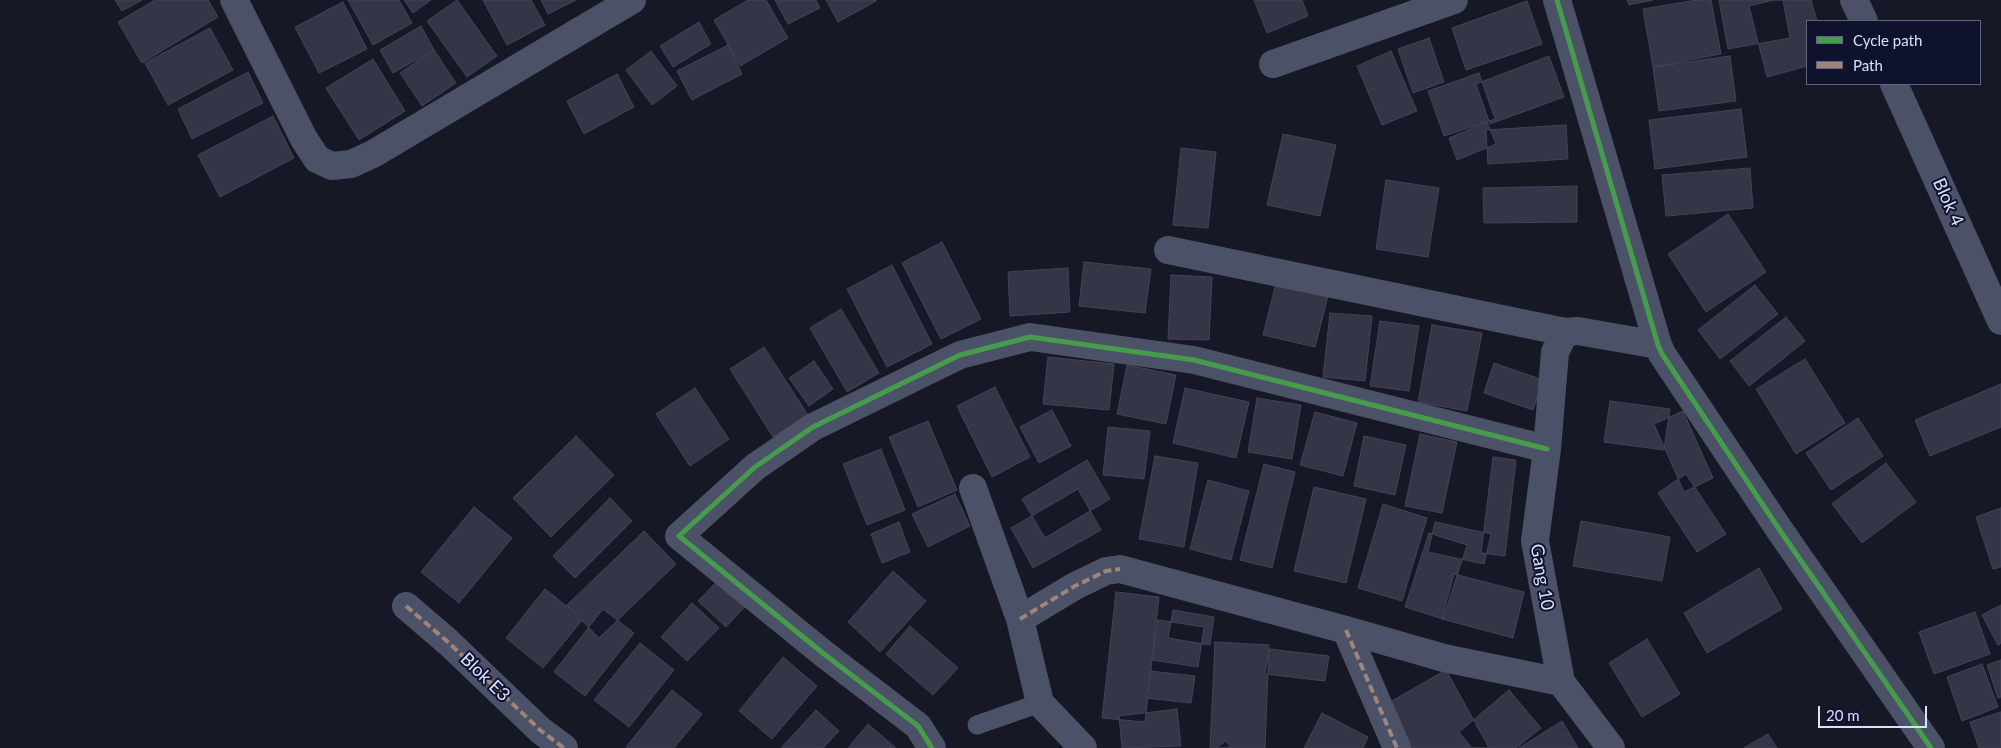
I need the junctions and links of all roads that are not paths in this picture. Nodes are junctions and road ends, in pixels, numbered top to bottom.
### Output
1 (234, 0) edge
2 (632, 0) edge
3 (1454, 0) edge
4 (1557, 0) edge
5 (1854, 0) edge
6 (1864, 20) edge
7 (1273, 64) dead end
8 (1894, 85) edge
9 (1168, 250) dead end
10 (2001, 321) edge
11 (1565, 332) junction
12 (1658, 345) junction
13 (1547, 449) junction
14 (973, 488) dead end
15 (406, 606) dead end
16 (1020, 619) junction
17 (1346, 630) junction
18 (1561, 682) junction
19 (1040, 703) junction
20 (977, 725) dead end
21 (564, 748) edge
22 (932, 748) edge
23 (1083, 748) edge
24 (1397, 748) edge
25 (1611, 748) edge
26 (1931, 748) edge

1 - 2 street
3 - 7 street
4 - 12 street
5 - 6 street
8 - 10 street, Blok 4
9 - 11 street
11 - 12 street
11 - 13 street, Gang 10
12 - 26 street
13 - 18 street, Gang 10
13 - 22 street
14 - 16 street
15 - 21 street, Blok E3
16 - 17 street
16 - 19 street
17 - 18 street
17 - 24 street
18 - 25 street, Gang 10
19 - 20 lane
19 - 23 street

